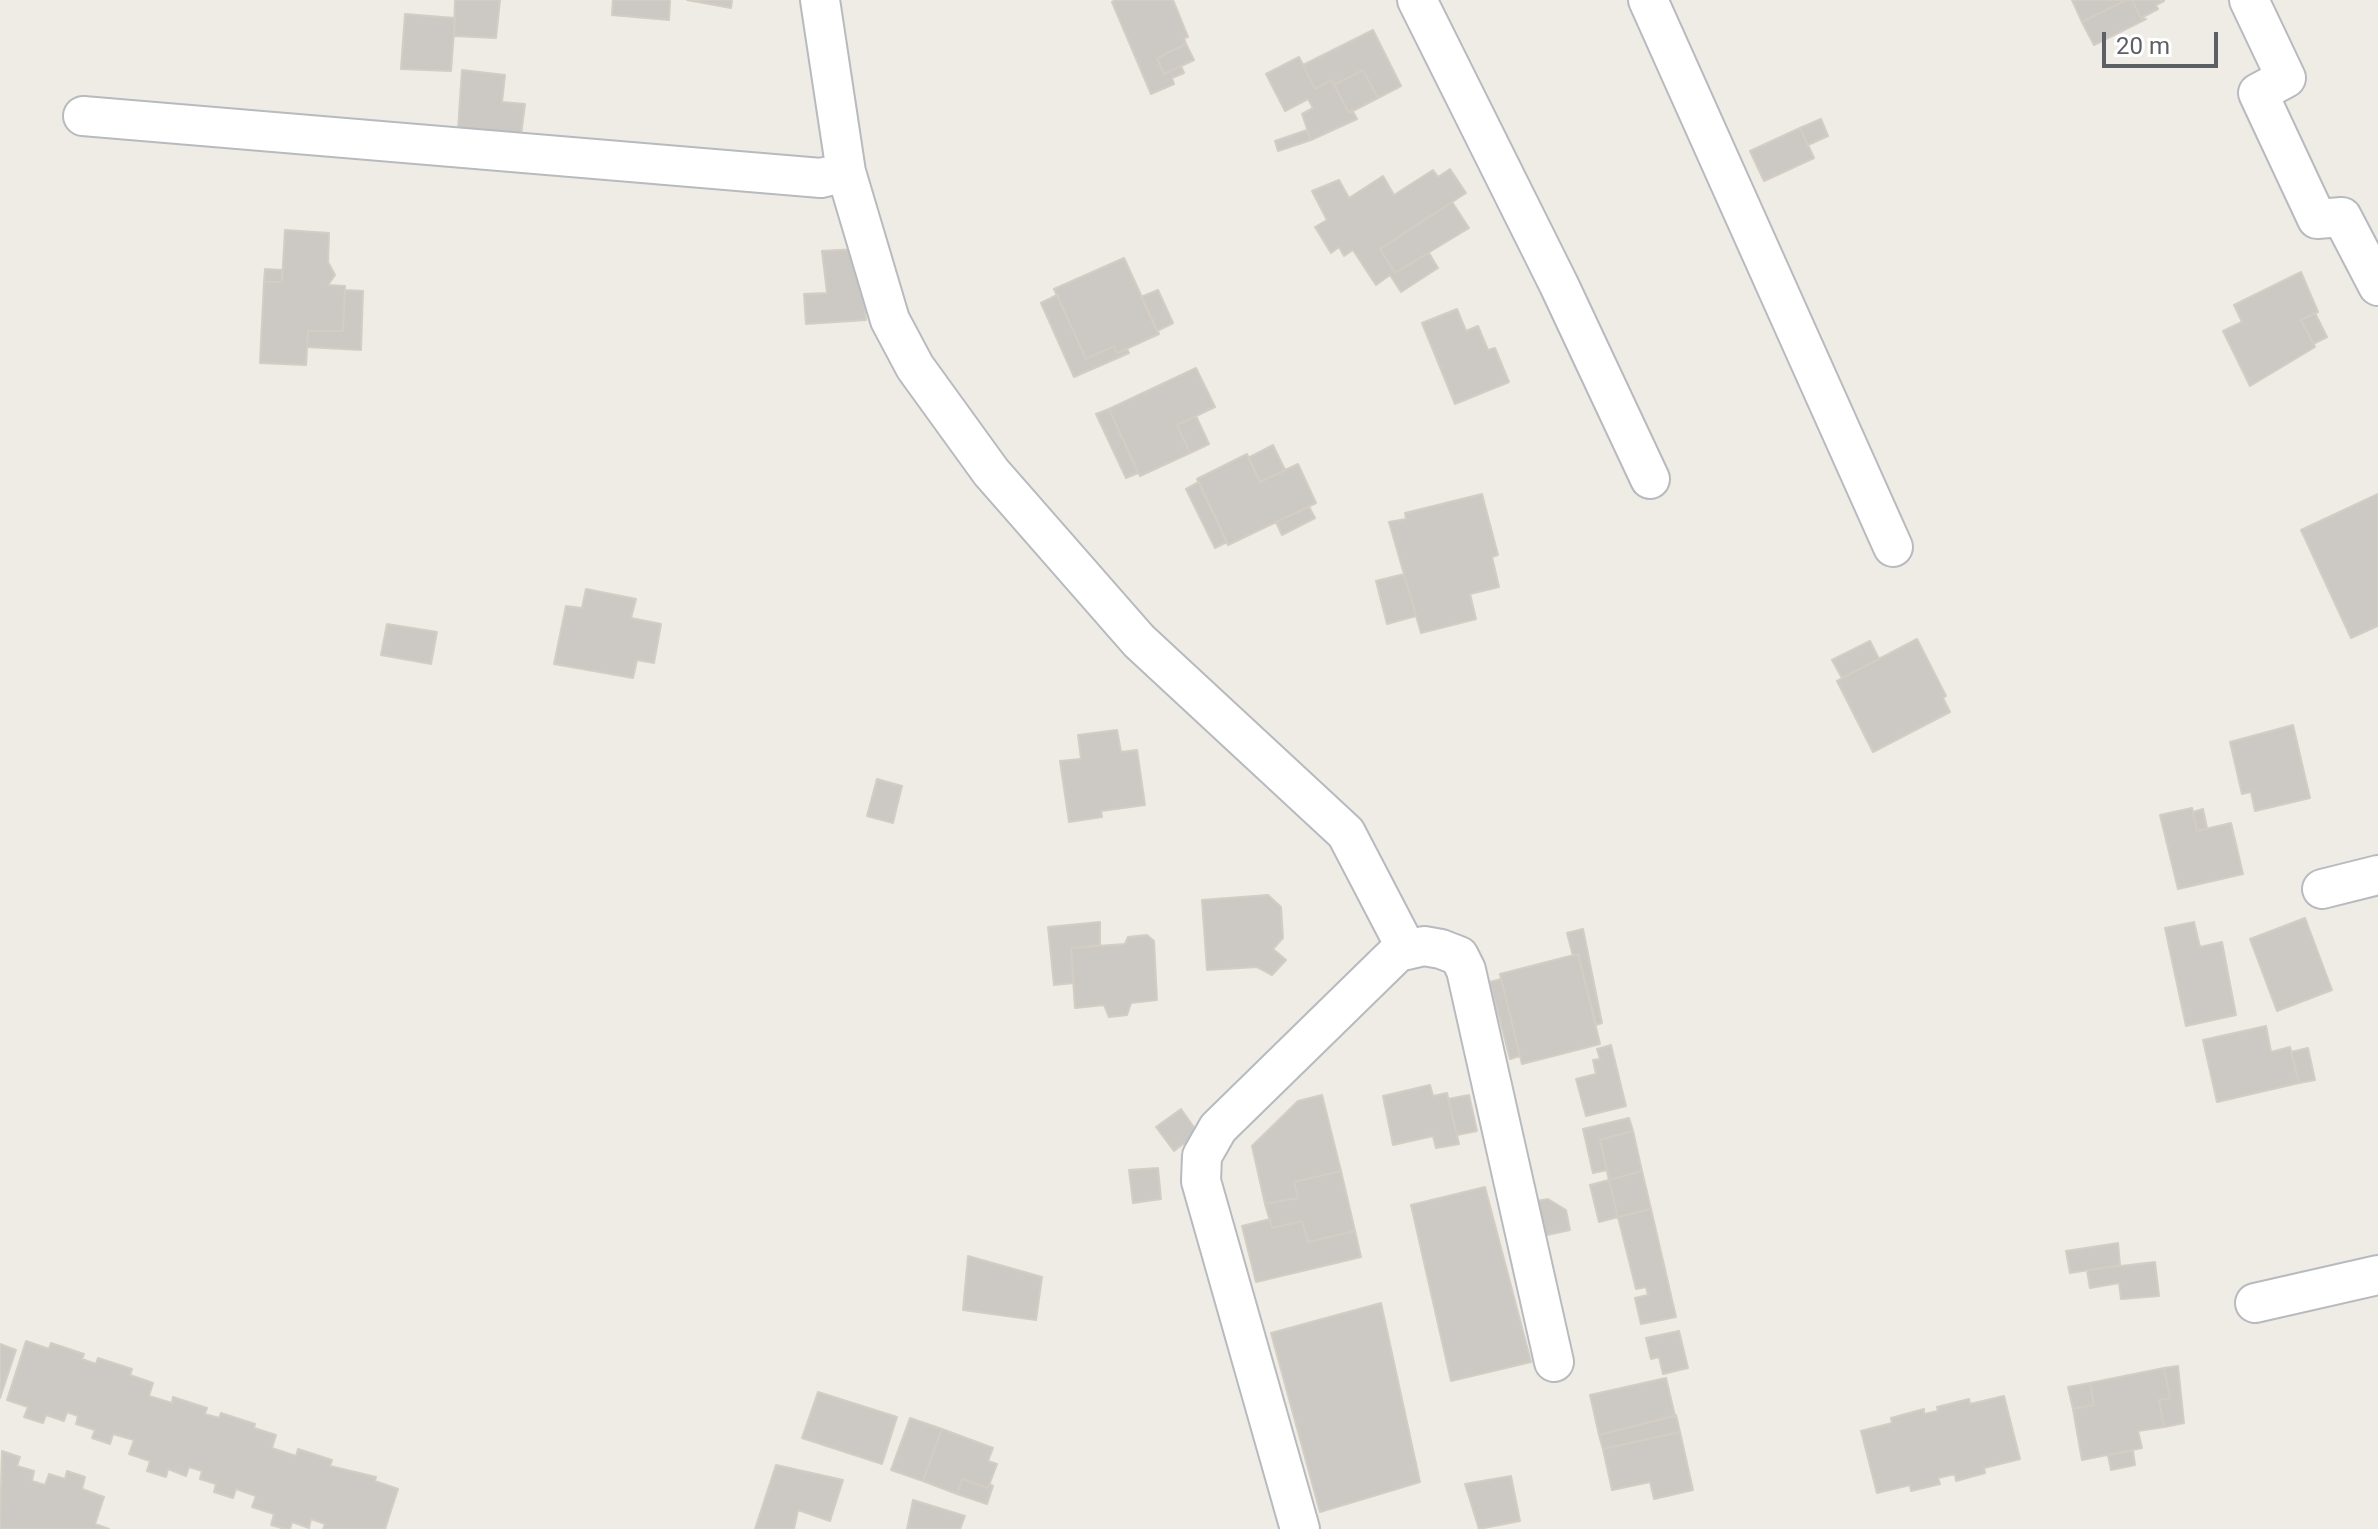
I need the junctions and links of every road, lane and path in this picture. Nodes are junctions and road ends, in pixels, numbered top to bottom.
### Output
1 (820, 0) edge
2 (1417, 0) edge
3 (1648, 0) edge
4 (2249, 0) edge
5 (83, 116) dead end
6 (846, 172) junction
7 (2378, 286) edge
8 (1650, 479) dead end
9 (1893, 547) dead end
10 (2378, 875) edge
11 (2322, 889) dead end
12 (1407, 950) junction
13 (2378, 1275) edge
14 (2255, 1303) dead end
15 (1554, 1362) dead end
16 (1300, 1529) edge

1 - 6 street
2 - 8 street
3 - 9 street
4 - 7 street
5 - 6 street
6 - 12 street
10 - 11 street
12 - 15 street
12 - 16 street
13 - 14 street

